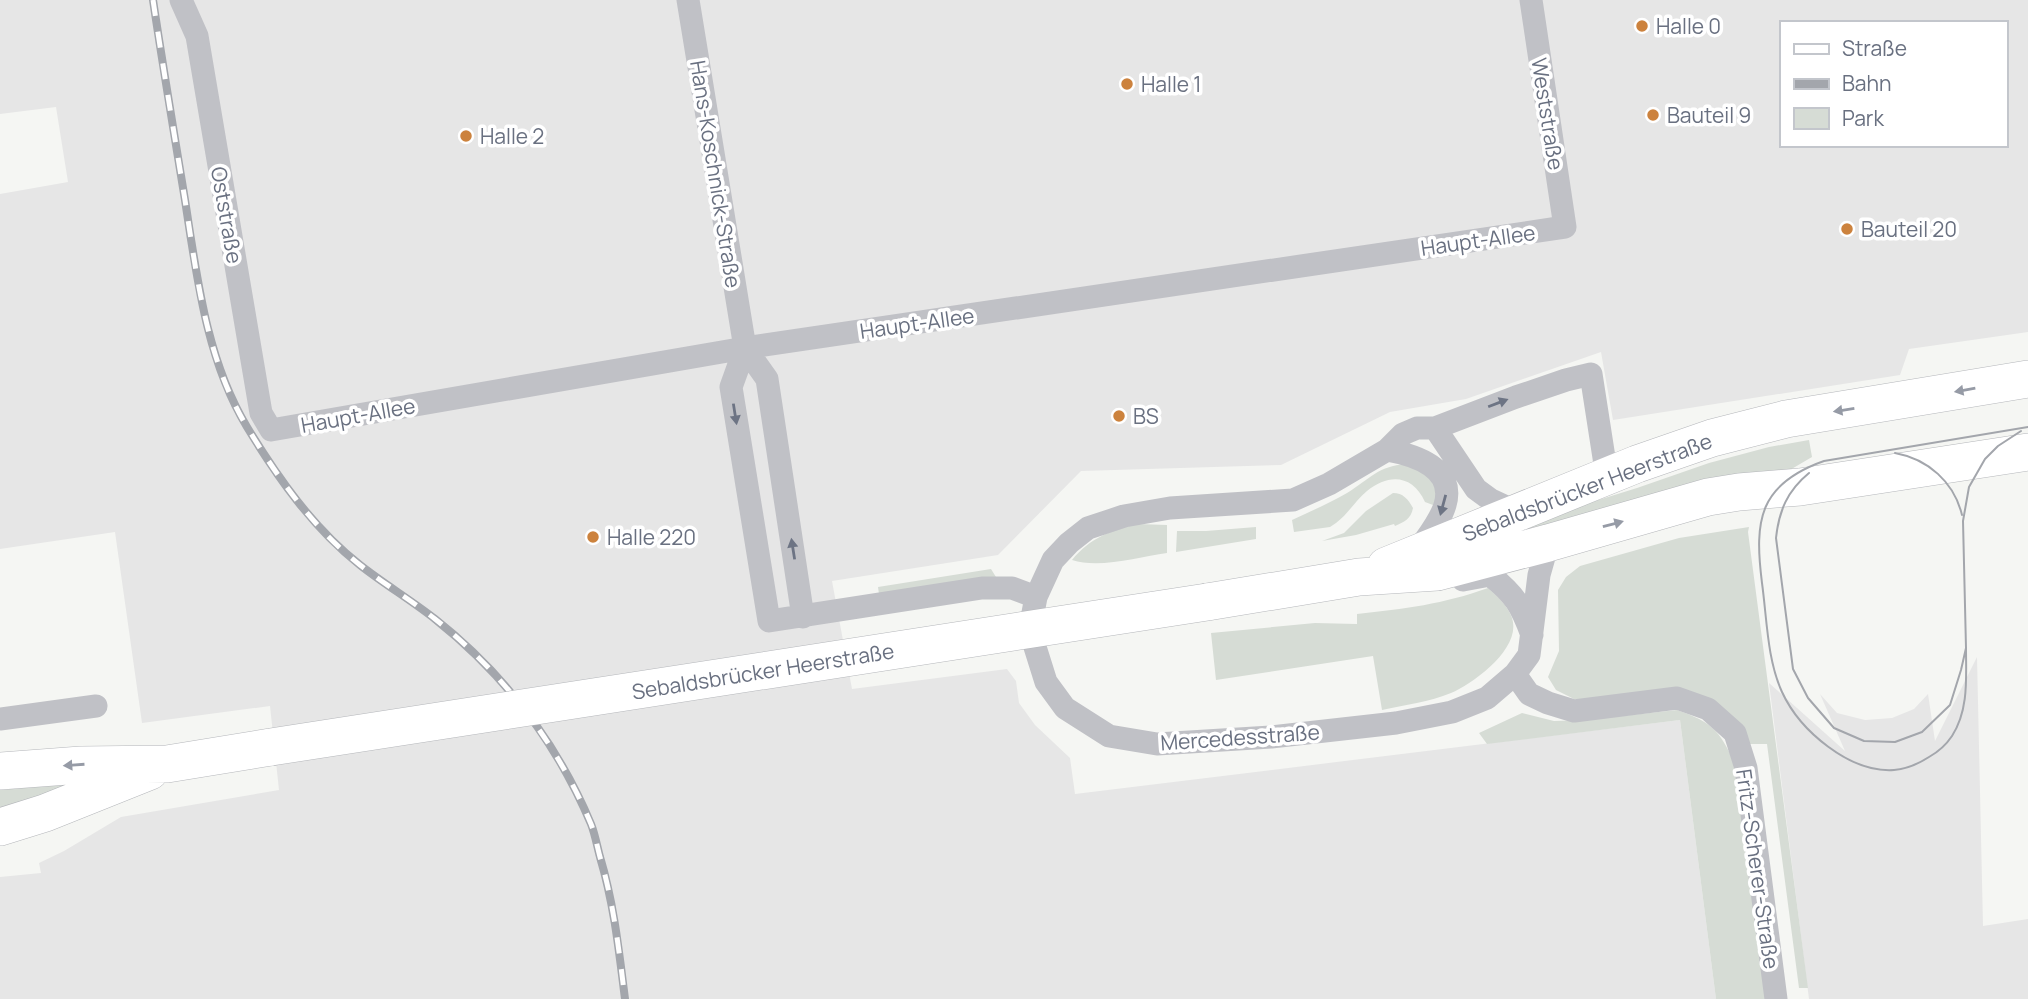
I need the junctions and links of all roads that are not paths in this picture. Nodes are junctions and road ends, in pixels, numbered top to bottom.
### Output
1 (181, 0) edge
2 (688, 0) edge
3 (1531, 0) edge
4 (1565, 227) joint
5 (745, 348) junction
6 (2028, 379) edge
7 (1435, 428) junction
8 (271, 430) joint
9 (1387, 450) junction
10 (2028, 452) edge
11 (1607, 477) junction
12 (1519, 513) junction
13 (1548, 543) junction
14 (1427, 562) junction
15 (1036, 597) junction
16 (803, 617) junction
17 (1533, 638) junction
18 (1515, 674) junction
19 (96, 706) dead end
20 (0, 719) edge
21 (167, 764) junction
22 (0, 771) edge
23 (0, 827) edge
24 (1776, 999) edge

1 - 8 street, Oststraße
2 - 5 street, Hans-Koschnick-Straße
3 - 4 street, Weststraße
4 - 5 street, Haupt-Allee
5 - 8 street, Haupt-Allee
16 -> 5 street, Hans-Koschnick-Straße
5 -> 16 street, Hans-Koschnick-Straße
6 -> 11 main road, Sebaldsbrücker Heerstraße
7 - 9 street, Mercedesstraße
7 -> 11 street, Mercedesstraße
7 - 12 street
9 -> 14 street
9 - 15 street, Mercedesstraße
13 -> 10 main road, Sebaldsbrücker Heerstraße
11 - 12 main road, Sebaldsbrücker Heerstraße
12 - 14 main road, Sebaldsbrücker Heerstraße
13 - 14 main road, Sebaldsbrücker Heerstraße
13 - 17 street, Mercedesstraße
14 - 17 street
14 - 21 main road, Sebaldsbrücker Heerstraße, bridge
15 - 16 street
15 - 18 street, Mercedesstraße
17 - 18 street, Mercedesstraße
18 - 24 street, Fritz-Scherer-Straße
19 - 20 street
21 -> 22 main road, Sebaldsbrücker Heerstraße
21 - 23 main road, Sebaldsbrücker Heerstraße

